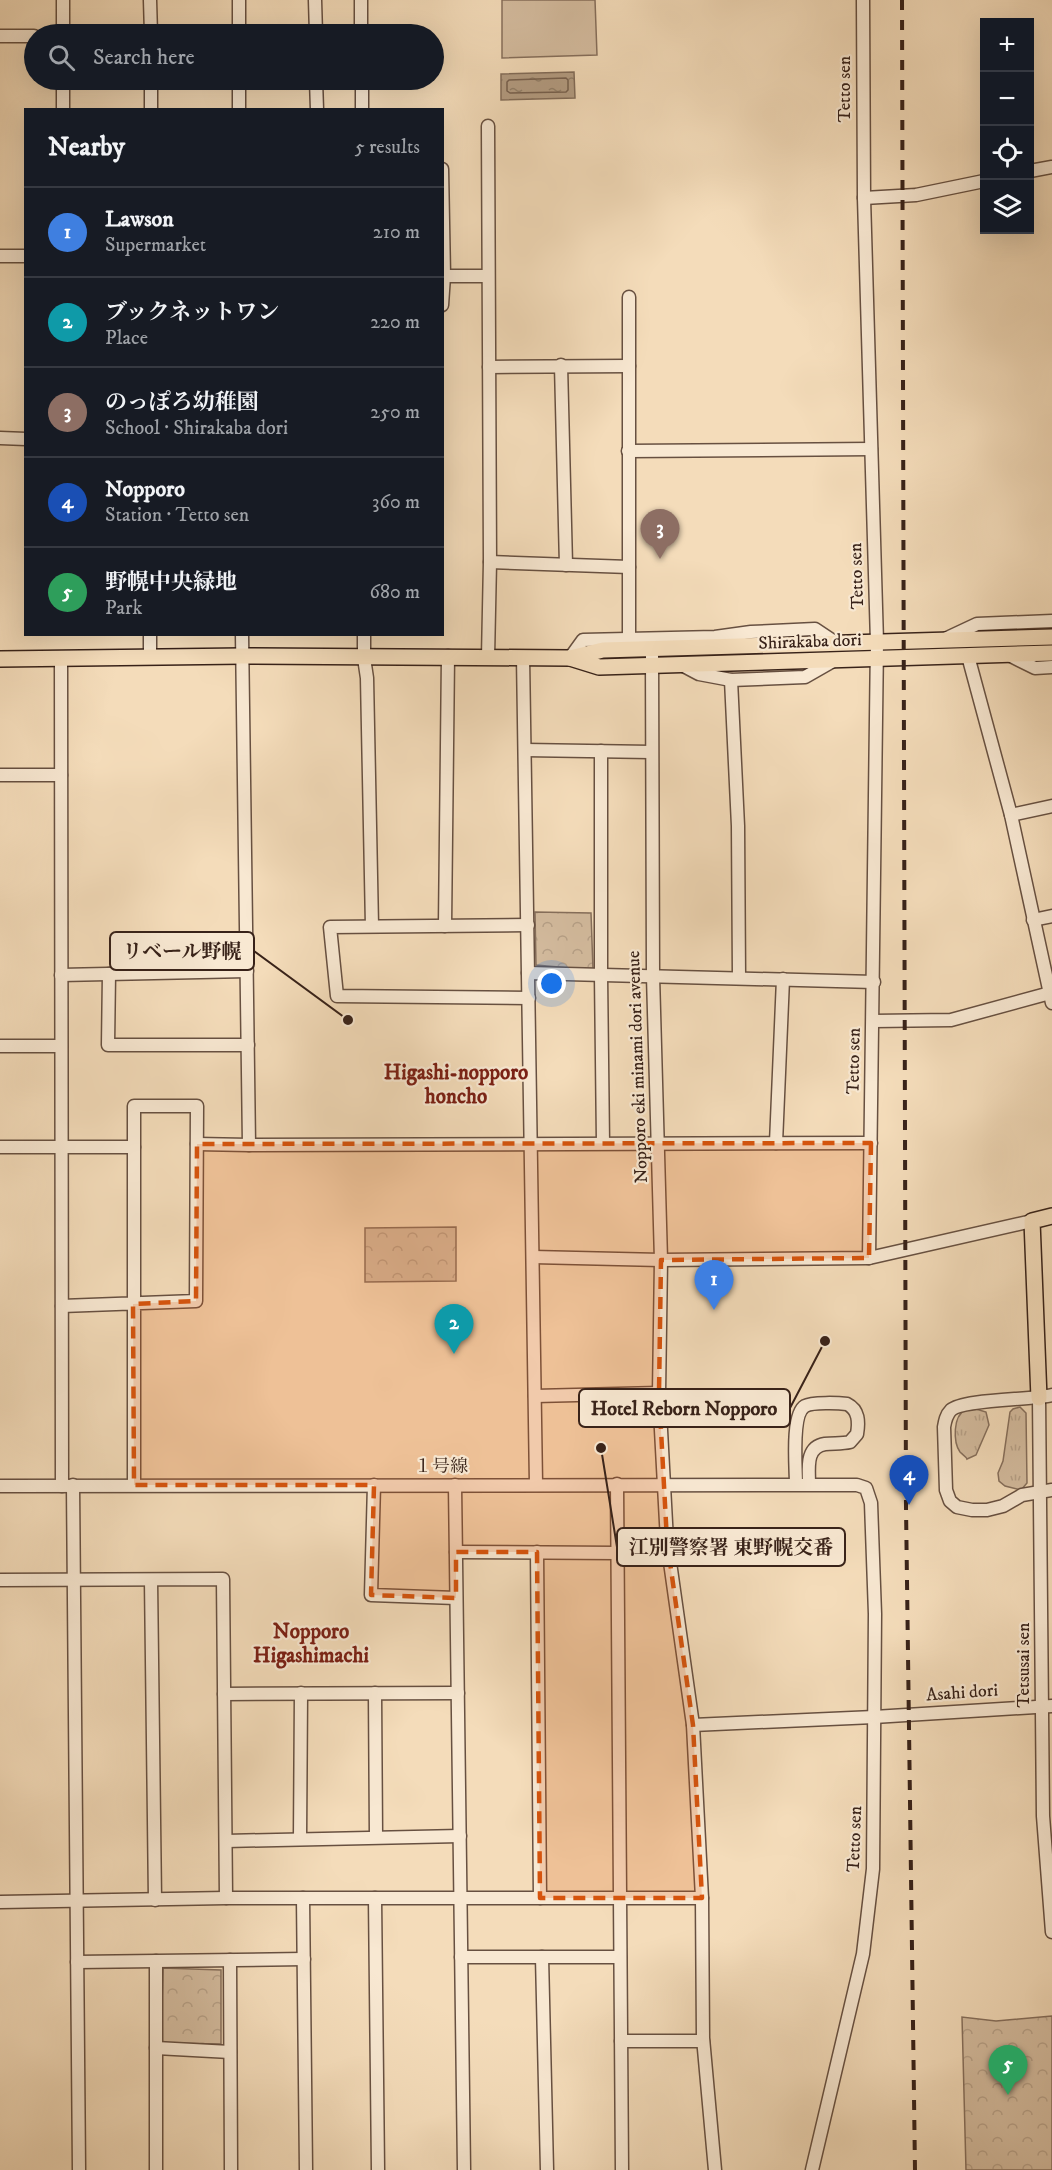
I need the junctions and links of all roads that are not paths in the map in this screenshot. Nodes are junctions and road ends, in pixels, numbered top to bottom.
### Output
1 (63, 0) edge
2 (150, 0) edge
3 (239, 0) edge
4 (315, 0) edge
5 (361, 0) edge
6 (863, 0) edge
7 (63, 24) edge
8 (151, 24) edge
9 (239, 24) edge
10 (316, 24) edge
11 (361, 24) edge
12 (0, 36) edge
13 (24, 36) edge
14 (63, 90) edge
15 (151, 90) edge
16 (239, 90) edge
17 (316, 90) edge
18 (362, 90) edge
19 (63, 108) edge
20 (151, 108) edge
21 (239, 108) edge
22 (317, 108) edge
23 (362, 108) edge
24 (488, 126) dead end
25 (1052, 167) edge
26 (1034, 170) edge
27 (980, 181) edge
28 (864, 198) junction
29 (0, 256) edge
30 (24, 256) edge
31 (444, 276) edge
32 (488, 276) junction
33 (629, 297) dead end
34 (561, 365) junction
35 (629, 366) junction
36 (489, 367) junction
37 (0, 438) edge
38 (24, 439) edge
39 (871, 448) junction
40 (628, 450) junction
41 (490, 562) junction
42 (566, 565) junction
43 (629, 567) junction
44 (1052, 621) edge
45 (150, 636) edge
46 (242, 636) edge
47 (364, 636) edge
48 (1052, 637) edge
49 (629, 638) junction
50 (944, 640) junction
51 (877, 642) junction
52 (836, 643) junction
53 (652, 649) junction
54 (1052, 653) edge
55 (1009, 655) junction
56 (243, 656) junction
57 (448, 656) junction
58 (968, 656) junction
59 (150, 657) junction
60 (488, 657) junction
61 (524, 657) junction
62 (364, 658) junction
63 (570, 658) junction
64 (0, 659) edge
65 (61, 659) junction
66 (877, 659) junction
67 (833, 660) junction
68 (682, 665) junction
69 (652, 666) junction
70 (1052, 667) edge
71 (731, 680) junction
72 (525, 750) junction
73 (601, 751) junction
74 (651, 752) junction
75 (0, 775) edge
76 (61, 775) junction
77 (1052, 806) edge
78 (1011, 815) junction
79 (1052, 916) edge
80 (1033, 920) junction
81 (528, 925) junction
82 (372, 926) junction
83 (445, 926) junction
84 (247, 971) junction
85 (528, 973) junction
86 (109, 974) junction
87 (61, 975) junction
88 (601, 975) junction
89 (653, 976) junction
90 (739, 978) junction
91 (783, 979) junction
92 (874, 982) junction
93 (529, 998) junction
94 (1051, 998) edge
95 (873, 1021) junction
96 (248, 1045) junction
97 (0, 1046) edge
98 (61, 1046) junction
99 (603, 1143) junction
100 (658, 1143) junction
101 (776, 1143) junction
102 (871, 1143) junction
103 (197, 1144) junction
104 (249, 1145) junction
105 (531, 1145) junction
106 (62, 1146) junction
107 (0, 1147) edge
108 (134, 1147) junction
109 (1052, 1216) edge
110 (1032, 1221) junction
111 (533, 1257) junction
112 (869, 1258) junction
113 (661, 1260) junction
114 (133, 1304) junction
115 (62, 1306) junction
116 (659, 1393) junction
117 (535, 1396) junction
118 (1045, 1397) edge
119 (537, 1484) junction
120 (617, 1484) junction
121 (665, 1484) junction
122 (803, 1484) junction
123 (134, 1485) junction
124 (374, 1485) junction
125 (455, 1485) junction
126 (0, 1486) edge
127 (67, 1486) junction
128 (1046, 1491) edge
129 (871, 1503) joint
130 (456, 1551) junction
131 (537, 1552) junction
132 (617, 1553) junction
133 (1047, 1579) edge
134 (0, 1580) edge
135 (74, 1580) junction
136 (151, 1580) junction
137 (456, 1598) junction
138 (375, 1693) junction
139 (458, 1693) junction
140 (224, 1694) junction
141 (301, 1694) junction
142 (1047, 1706) edge
143 (874, 1717) junction
144 (693, 1725) junction
145 (1048, 1816) edge
146 (460, 1836) junction
147 (376, 1837) junction
148 (300, 1839) junction
149 (226, 1840) junction
150 (226, 1898) junction
151 (303, 1898) junction
152 (375, 1898) junction
153 (461, 1898) junction
154 (540, 1898) junction
155 (620, 1898) junction
156 (702, 1898) junction
157 (155, 1900) junction
158 (0, 1902) edge
159 (76, 1902) junction
160 (1052, 1932) edge
161 (462, 1957) junction
162 (542, 1957) junction
163 (620, 1957) junction
164 (304, 1959) junction
165 (230, 1960) junction
166 (156, 1961) junction
167 (77, 1962) junction
168 (621, 2041) junction
169 (703, 2041) junction
170 (156, 2048) junction
171 (230, 2052) junction
172 (79, 2170) edge
173 (156, 2170) edge
174 (231, 2170) edge
175 (306, 2170) edge
176 (378, 2170) edge
177 (464, 2170) edge
178 (547, 2170) edge
179 (622, 2170) edge
180 (715, 2170) edge
181 (812, 2170) edge

1 - 7 street
2 - 8 street
3 - 9 street
4 - 10 street
5 - 11 street
6 - 28 street, Tetto sen
12 - 13 street
14 - 19 street
15 - 20 street
16 - 21 street
17 - 22 street
18 - 23 street
24 - 32 street
25 - 26 street
27 - 28 street
28 - 39 street, Tetto sen
29 - 30 street
31 - 32 street
32 - 36 street
33 - 35 street
34 - 35 street
34 - 36 street
34 - 42 street
35 - 40 street
36 - 41 street
37 - 38 street
39 - 40 street
39 - 51 street, Tetto sen
40 - 43 street
41 - 42 street
41 - 60 street
42 - 43 street
43 - 49 street
44 - 50 street
45 - 59 street
46 - 56 street
47 - 62 street
48 - 50 main road, Shirakaba dori
49 - 52 street
49 - 63 street
50 - 51 main road, Shirakaba dori
51 - 52 main road, Shirakaba dori
51 - 66 street, Tetto sen
52 - 53 main road, Shirakaba dori
53 - 63 main road, Shirakaba dori
53 - 69 street, Nopporo eki minami dori avenue
54 - 55 main road, Shirakaba dori
55 - 58 main road, Shirakaba dori
55 - 70 street
56 - 59 main road, Shirakaba dori
56 - 62 main road, Shirakaba dori
56 - 84 street
57 - 60 main road, Shirakaba dori
57 - 62 main road, Shirakaba dori
57 - 83 street
58 - 66 main road, Shirakaba dori
58 - 78 street
59 - 65 main road, Shirakaba dori
60 - 61 main road, Shirakaba dori
61 - 63 main road, Shirakaba dori
61 - 72 street
62 - 82 street
63 - 69 main road, Shirakaba dori
64 - 65 main road, Shirakaba dori
65 - 76 street
66 - 67 main road, Shirakaba dori
66 - 92 street, Tetto sen
67 - 68 main road, Shirakaba dori
67 - 71 street
68 - 69 main road, Shirakaba dori
68 - 71 street
69 - 74 street, Nopporo eki minami dori avenue
71 - 90 street
72 - 73 street
72 - 81 street
73 - 74 street
73 - 88 street
74 - 89 street, Nopporo eki minami dori avenue
75 - 76 street
76 - 87 street
77 - 78 street
78 - 80 street
79 - 80 street
80 - 94 street
81 - 83 street
81 - 85 street
82 - 83 street
82 - 93 street
84 - 86 street
84 - 96 street
85 - 88 street
85 - 93 street
86 - 87 street
86 - 96 street
87 - 98 street
88 - 89 street
88 - 99 street
89 - 90 street
89 - 100 street, Nopporo eki minami dori avenue
90 - 91 street
91 - 92 street
91 - 101 street
92 - 95 street, Tetto sen
93 - 105 street
94 - 95 street
95 - 102 street, Tetto sen
96 - 104 street
97 - 98 street
98 - 106 street
99 - 100 street
99 - 105 street
100 - 101 street
100 - 113 street, Nopporo eki minami dori avenue
101 - 102 street
102 - 112 street, Tetto sen
103 - 104 street
103 - 108 street
103 - 114 street
104 - 105 street
105 - 111 street
106 - 107 street
106 - 108 street
106 - 115 street
108 - 114 street
109 - 110 main road
110 - 112 street
110 - 118 main road
111 - 113 street
111 - 117 street
112 - 113 street
113 - 116 street, Nopporo eki minami dori avenue
114 - 115 street
114 - 123 street
115 - 127 street
116 - 117 street
116 - 121 street, Nopporo eki minami dori avenue
117 - 119 street
118 - 128 street, Tetsusai sen
118 - 128 street
119 - 120 street, １号線
119 - 125 street, １号線
120 - 121 street, １号線
120 - 132 street
121 - 122 street, １号線
121 - 144 street, Nopporo eki minami dori avenue
122 - 122 street
122 - 129 street, １号線
123 - 124 street, １号線
123 - 127 street, １号線
124 - 125 street, １号線
124 - 137 street
125 - 130 street
126 - 127 street, １号線
127 - 135 street
128 - 133 street, Tetsusai sen
129 - 143 street, Tetto sen
130 - 131 street
130 - 137 street
131 - 132 street
131 - 154 street
132 - 155 street
133 - 142 street, Tetsusai sen
134 - 135 street
135 - 136 street
135 - 159 street
136 - 140 street
136 - 157 street
137 - 139 street
138 - 139 street
138 - 141 street
138 - 147 street
139 - 146 street
140 - 141 street
140 - 149 street
141 - 148 street
142 - 143 street, Asahi dori
142 - 145 street, Tetsusai sen
143 - 144 street, Asahi dori
143 - 181 street, Tetto sen
144 - 156 street, Nopporo eki minami dori avenue
145 - 160 street, Tetsusai sen
146 - 147 street
146 - 153 street
147 - 148 street
148 - 149 street
149 - 150 street
150 - 151 street
150 - 157 street
151 - 152 street
151 - 164 street
152 - 153 street
152 - 176 street
153 - 154 street
153 - 161 street
154 - 155 street
155 - 156 street
155 - 163 street
156 - 169 street, Nopporo eki minami dori avenue
157 - 159 street
158 - 159 street
159 - 167 street
161 - 162 street
161 - 177 street
162 - 163 street
162 - 178 street
163 - 168 street
164 - 165 street
164 - 175 street
165 - 166 street
165 - 171 street
166 - 167 street
166 - 170 street
167 - 172 street
168 - 169 street
168 - 179 street
169 - 180 street, Nopporo eki minami dori avenue
170 - 171 street
170 - 173 street
171 - 174 street

